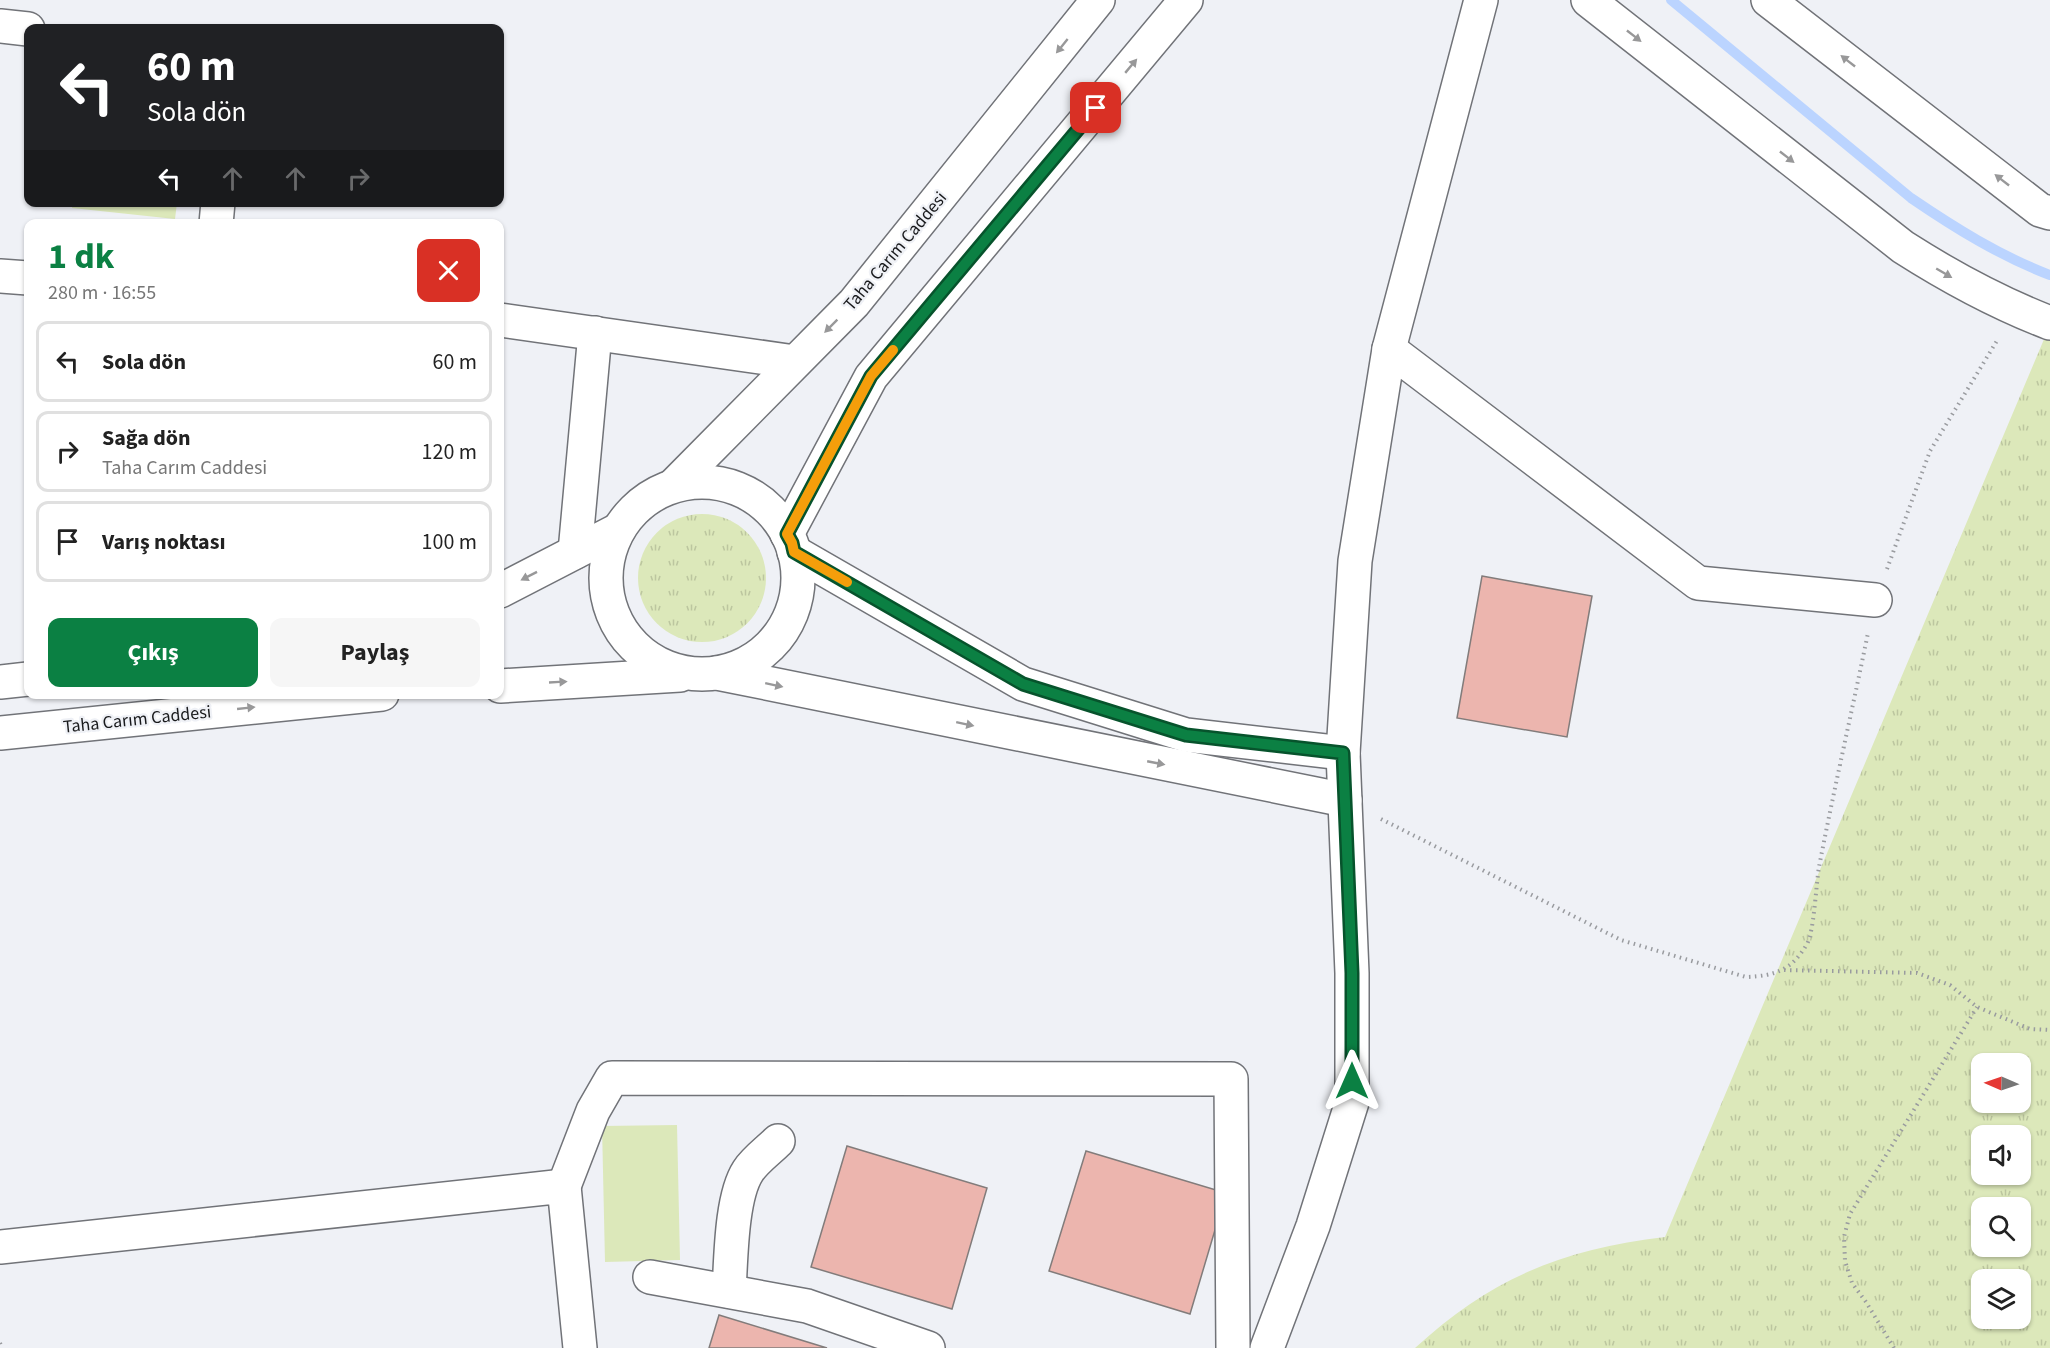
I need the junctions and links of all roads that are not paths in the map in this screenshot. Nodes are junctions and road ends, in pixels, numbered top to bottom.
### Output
1 (1098, 0) edge
2 (1186, 0) edge
3 (1481, 0) edge
4 (1588, 0) edge
5 (1768, 0) edge
6 (0, 26) edge
7 (24, 29) edge
8 (2050, 213) edge
9 (0, 276) edge
10 (24, 278) edge
11 (504, 321) edge
12 (2050, 323) edge
13 (595, 333) junction
14 (1389, 349) junction
15 (795, 362) junction
16 (674, 485) junction
17 (618, 530) junction
18 (790, 543) junction
19 (575, 552) junction
20 (504, 589) edge
21 (1875, 600) road end
22 (705, 673) junction
23 (24, 679) edge
24 (0, 682) edge
25 (504, 686) edge
26 (333, 699) edge
27 (0, 733) edge
28 (1343, 753) junction
29 (1345, 800) junction
30 (778, 1141) dead end
31 (564, 1186) junction
32 (0, 1247) edge
33 (650, 1277) dead end
34 (729, 1291) junction
35 (580, 1348) edge
36 (928, 1348) edge
37 (1233, 1348) edge
38 (1267, 1348) edge

1 -> 15 street, Taha Carım Caddesi
18 -> 2 street
3 - 14 street
4 -> 12 street
8 -> 5 street
6 - 7 street
9 - 10 street
11 - 13 street
13 - 15 street
13 - 19 street
14 - 21 street
14 - 28 street
15 - 16 street, Taha Carım Caddesi
16 - 17 street
16 - 18 street
17 - 19 street
17 - 22 street
18 - 22 street
18 - 28 street
19 -> 20 street
25 -> 22 street
22 -> 29 street
23 - 24 street
27 -> 26 street, Taha Carım Caddesi
28 - 29 street
29 - 38 street
30 - 34 street
31 - 32 street
31 - 35 street
31 - 37 street
33 - 34 street
34 - 36 street

